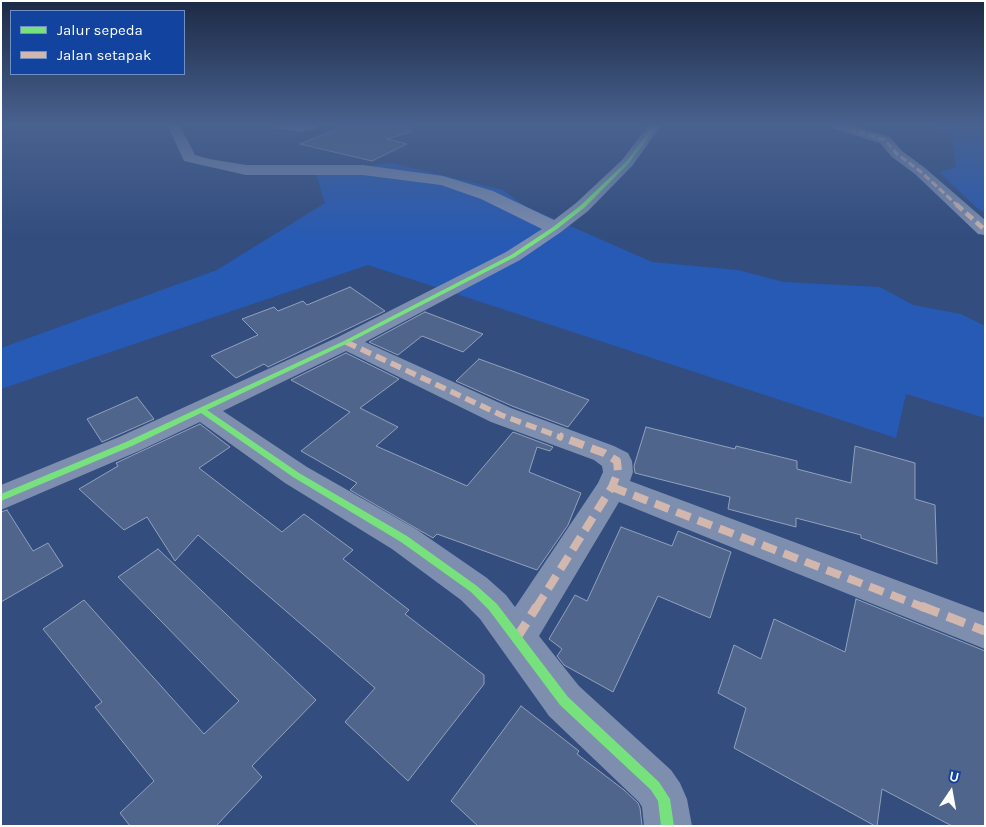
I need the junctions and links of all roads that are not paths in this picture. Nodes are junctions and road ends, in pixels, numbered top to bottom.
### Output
1 (219, 165) edge
2 (625, 165) edge
3 (911, 165) edge
4 (555, 228) junction
5 (985, 230) edge
6 (346, 342) junction
7 (202, 410) junction
8 (612, 487) junction
9 (1, 498) edge
10 (985, 631) edge
11 (516, 639) junction
12 (668, 826) edge

1 - 4 street
2 - 4 street
3 - 5 street
4 - 6 street
6 - 7 street
6 - 8 street
7 - 9 street
7 - 11 street
8 - 10 street
8 - 11 street
11 - 12 street

